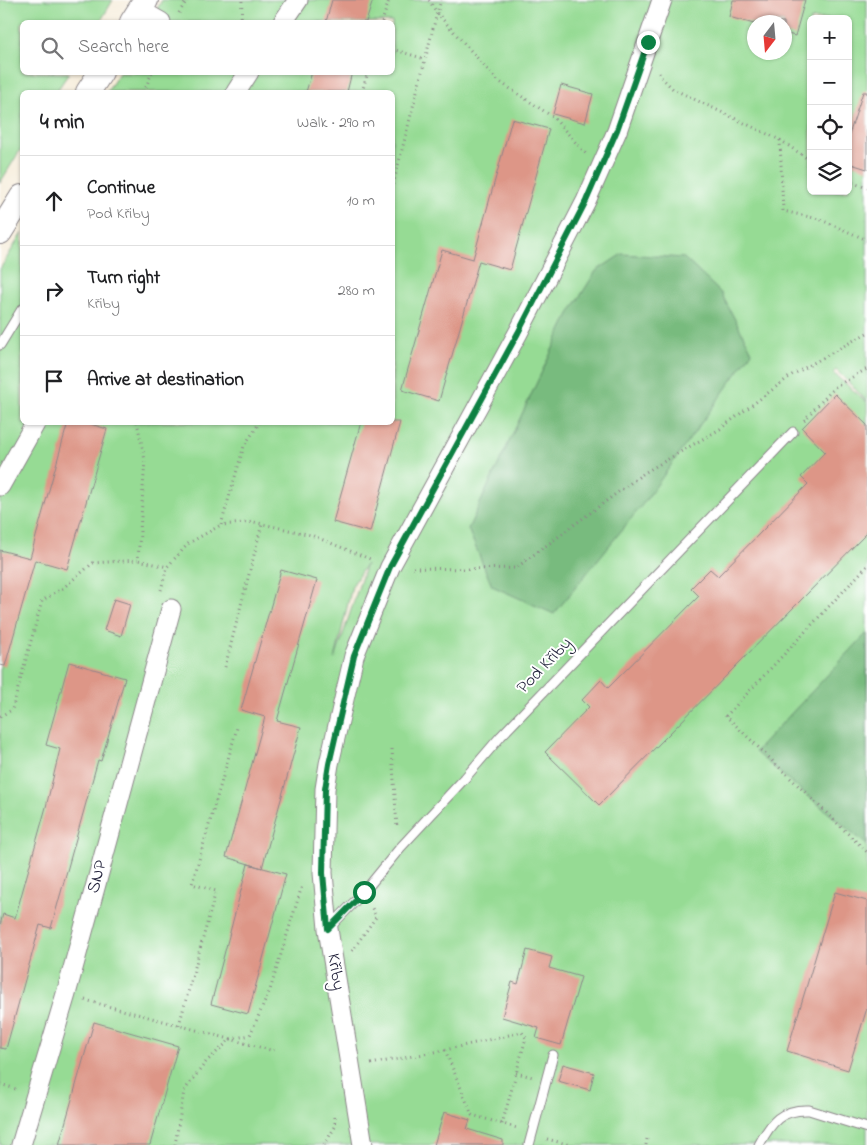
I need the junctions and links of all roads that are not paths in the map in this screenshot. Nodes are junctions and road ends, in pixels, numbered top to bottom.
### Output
1 (298, 0) edge
2 (662, 0) edge
3 (140, 11) edge
4 (157, 20) edge
5 (284, 20) edge
6 (99, 75) edge
7 (247, 75) edge
8 (89, 90) edge
9 (237, 90) edge
10 (20, 200) edge
11 (0, 232) edge
12 (20, 312) edge
13 (0, 345) edge
14 (34, 425) edge
15 (793, 432) road end
16 (0, 486) edge
17 (171, 609) dead end
18 (328, 929) junction
19 (553, 1055) dead end
20 (867, 1128) edge
21 (357, 1141) edge
22 (21, 1145) edge
23 (529, 1145) edge
24 (759, 1145) edge

1 - 5 street
2 - 18 street, Křiby
3 - 4 street
6 - 8 street
7 - 9 street
10 - 11 street
12 - 13 lane
14 - 16 street
15 - 18 lane, Pod Křiby
17 - 22 street, SNP
18 - 21 street, Křiby
19 - 23 lane
20 - 24 lane

